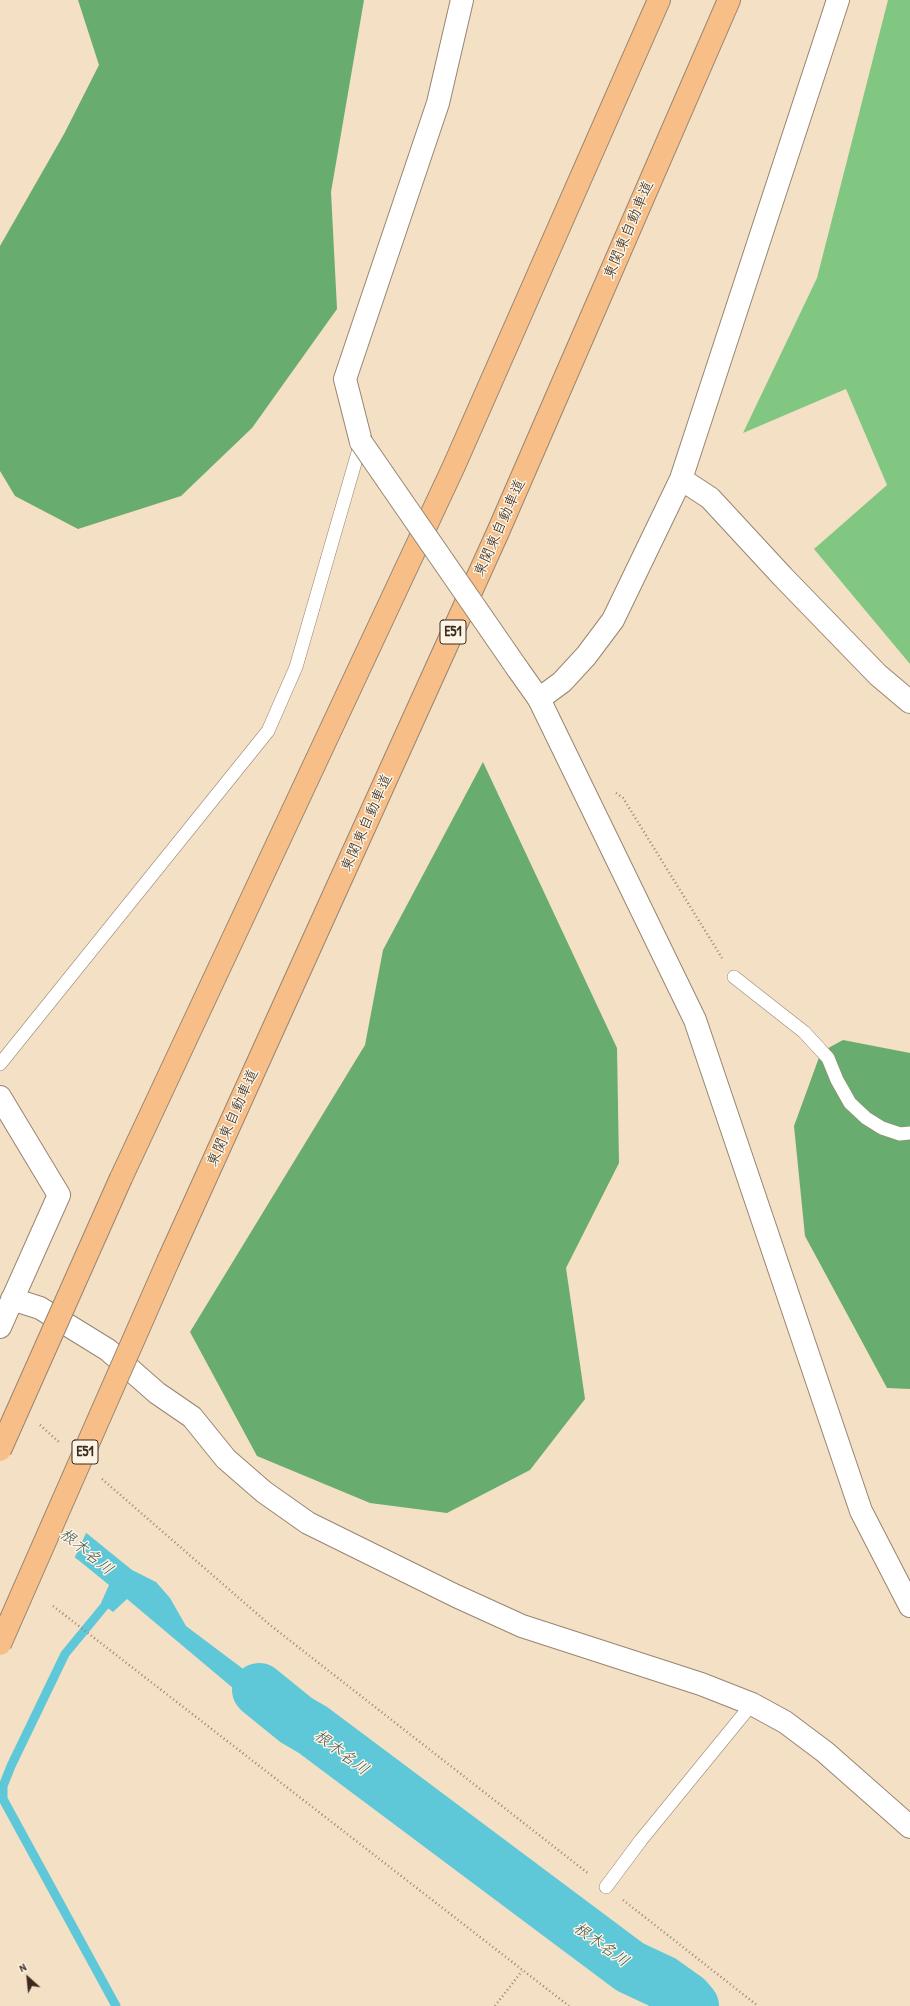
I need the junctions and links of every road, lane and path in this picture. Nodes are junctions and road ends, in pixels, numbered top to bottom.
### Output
1 (462, 0) edge
2 (659, 0) edge
3 (729, 0) edge
4 (838, 0) edge
5 (361, 442) junction
6 (681, 479) junction
7 (540, 699) junction
8 (910, 702) edge
9 (584, 790) junction
10 (734, 977) joint
11 (0, 1064) edge
12 (0, 1097) edge
13 (910, 1133) edge
14 (12, 1299) junction
15 (0, 1327) edge
16 (36, 1422) dead end
17 (60, 1443) dead end
18 (0, 1450) edge
19 (96, 1474) dead end
20 (53, 1606) dead end
21 (910, 1606) edge
22 (0, 1644) edge
23 (752, 1704) junction
24 (910, 1827) edge
25 (606, 1887) junction
26 (522, 1971) junction
27 (495, 2006) edge
28 (569, 2006) edge
29 (758, 2006) edge

1 - 5 street
2 - 18 highway, bridge
3 - 22 highway, 東関東自動車道 / E51, bridge
4 - 6 street
5 - 7 street, bridge
5 - 11 lane
6 - 7 street
6 - 8 street
7 - 9 street
9 - 10 path
9 - 21 street
10 - 13 lane
12 - 14 street
14 - 15 street
14 - 23 street
16 - 17 path
19 - 25 path
20 - 26 path
23 - 24 street
23 - 25 lane
25 - 29 path
26 - 27 path
26 - 28 path

